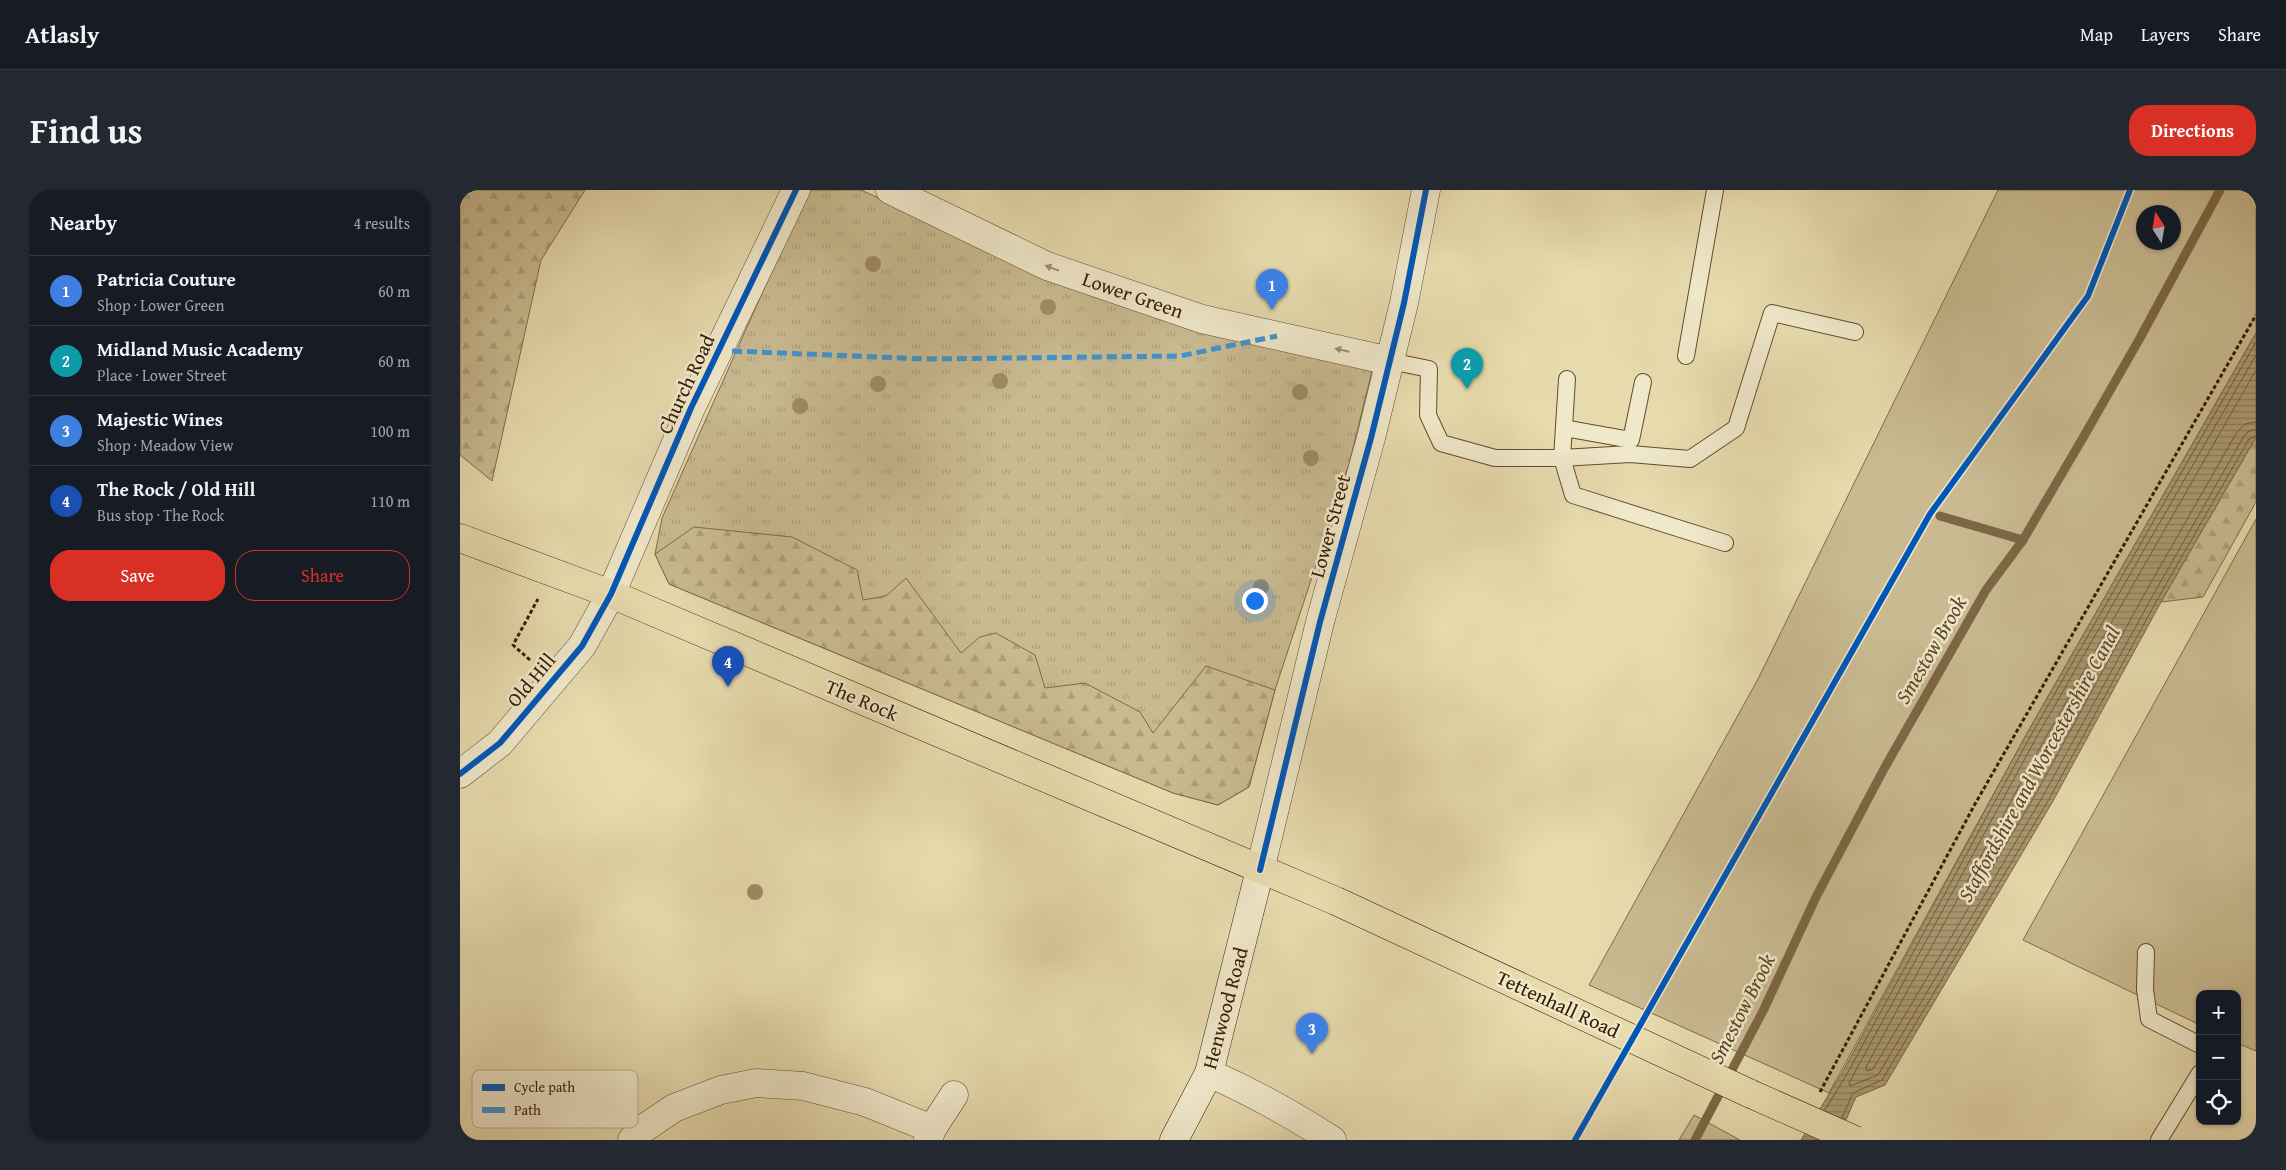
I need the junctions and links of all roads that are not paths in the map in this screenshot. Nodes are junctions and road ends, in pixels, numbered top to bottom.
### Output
1 (796, 190) edge
2 (890, 190) edge
3 (1426, 190) edge
4 (1715, 190) edge
5 (1855, 332) dead end
6 (1686, 356) dead end
7 (1390, 361) junction
8 (1566, 379) dead end
9 (1643, 382) dead end
10 (1564, 428) junction
11 (1562, 458) junction
12 (460, 538) edge
13 (1725, 543) dead end
14 (611, 594) junction
15 (460, 774) edge
16 (1260, 870) junction
17 (2146, 952) dead end
18 (2196, 1043) edge
19 (1209, 1073) junction
20 (2196, 1080) edge
21 (954, 1094) dead end
22 (930, 1135) edge
23 (632, 1140) edge
24 (1174, 1140) edge
25 (1332, 1140) edge
26 (1855, 1140) edge
27 (2159, 1140) edge

1 - 14 street, Church Road
7 -> 2 street, Lower Green
3 - 7 street, Lower Street
4 - 6 lane
5 - 11 lane
7 - 11 lane
7 - 16 street, Lower Street
8 - 10 lane
9 - 10 lane
10 - 11 lane
11 - 13 lane
12 - 14 highway, The Rock
14 - 15 street, Old Hill
14 - 16 highway, The Rock
16 - 19 street, Henwood Road
16 - 26 highway, Tettenhall Road, bridge
17 - 18 lane
19 - 24 street, Henwood Road
19 - 25 street
20 - 27 lane
21 - 22 street
22 - 23 street

